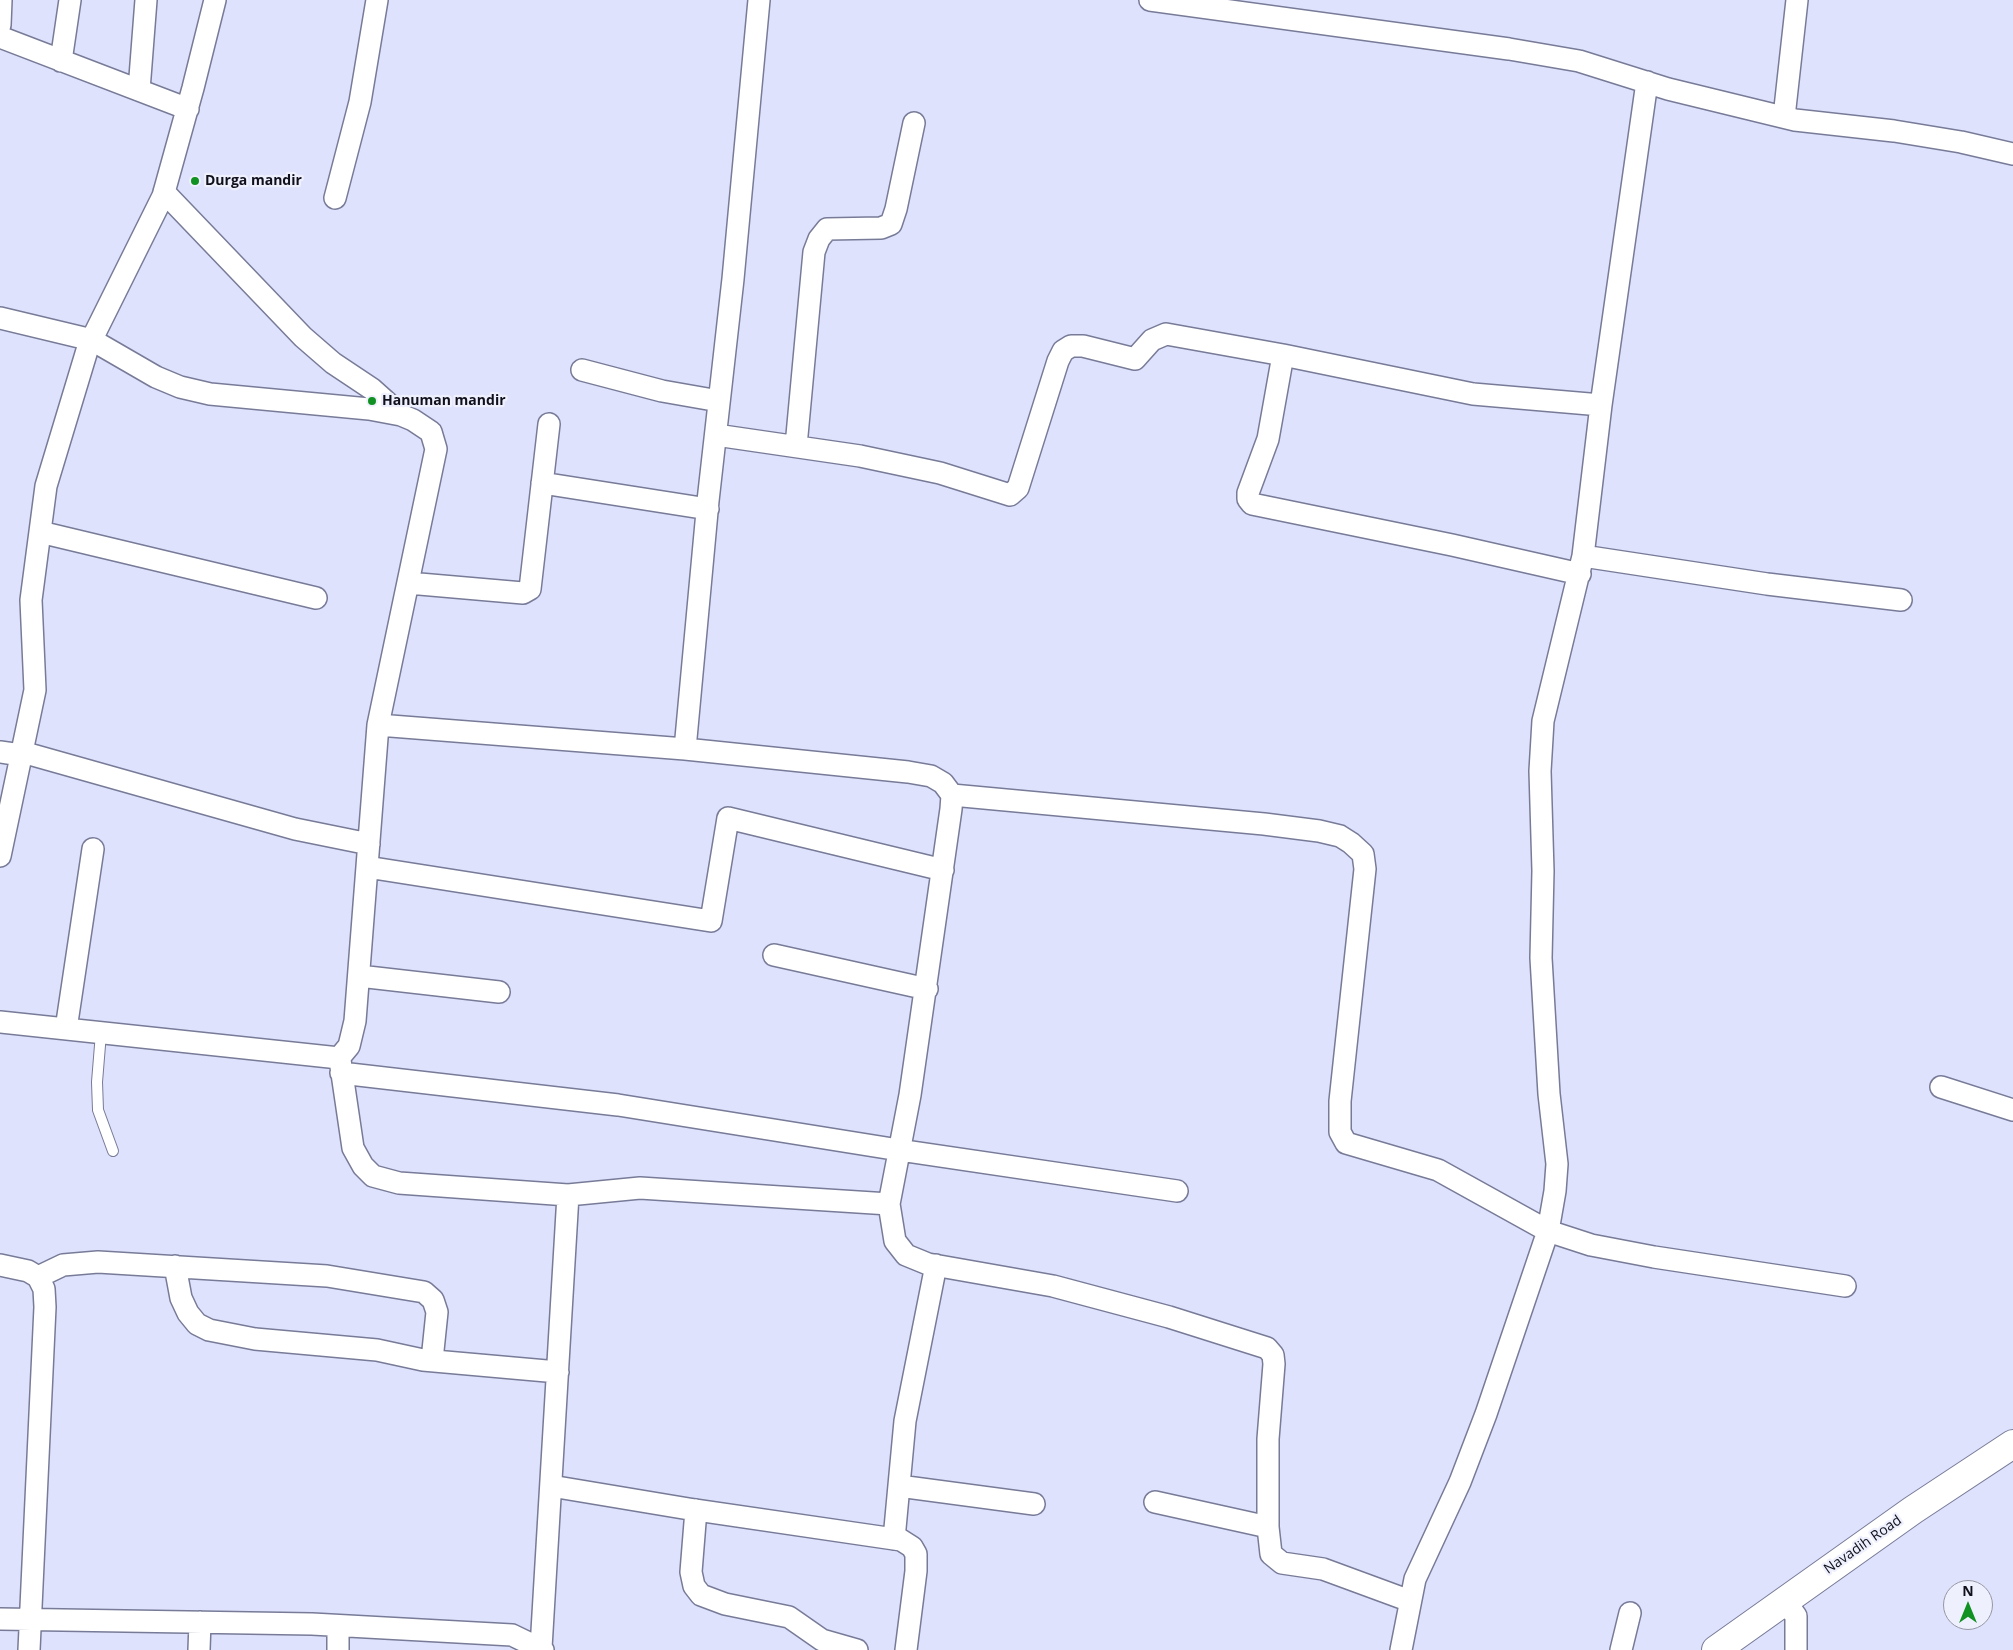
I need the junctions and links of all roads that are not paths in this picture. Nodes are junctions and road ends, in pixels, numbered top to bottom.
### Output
1 (1, 0) edge
2 (70, 0) edge
3 (146, 0) edge
4 (215, 0) edge
5 (377, 0) edge
6 (759, 0) edge
7 (1150, 0) edge
8 (1798, 0) edge
9 (0, 25) edge
10 (0, 37) edge
11 (60, 61) junction
12 (1647, 82) junction
13 (138, 90) junction
14 (188, 109) junction
15 (1784, 117) junction
16 (914, 124) dead end
17 (2013, 154) edge
18 (164, 192) junction
19 (334, 198) dead end
20 (0, 318) edge
21 (92, 340) junction
22 (1283, 355) junction
23 (582, 370) dead end
24 (720, 401) junction
25 (1601, 405) junction
26 (401, 415) junction
27 (549, 424) dead end
28 (716, 435) junction
29 (796, 446) junction
30 (542, 483) junction
31 (708, 509) junction
32 (40, 532) junction
33 (1582, 565) junction
34 (408, 583) junction
35 (316, 598) dead end
36 (1901, 600) dead end
37 (378, 725) junction
38 (685, 749) junction
39 (0, 752) edge
40 (22, 754) junction
41 (952, 795) junction
42 (4, 814) edge
43 (369, 844) junction
44 (93, 849) dead end
45 (0, 856) edge
46 (367, 867) junction
47 (942, 870) junction
48 (774, 955) dead end
49 (359, 976) junction
50 (927, 989) junction
51 (499, 992) dead end
52 (0, 1022) edge
53 (66, 1029) junction
54 (101, 1033) junction
55 (340, 1065) junction
56 (1941, 1087) dead end
57 (2013, 1110) edge
58 (899, 1150) junction
59 (113, 1151) dead end
60 (1177, 1191) dead end
61 (568, 1195) junction
62 (889, 1204) junction
63 (1548, 1231) junction
64 (0, 1265) edge
65 (936, 1265) junction
66 (175, 1266) junction
67 (38, 1277) junction
68 (1845, 1286) dead end
69 (432, 1360) junction
70 (558, 1372) junction
71 (2013, 1444) edge
72 (551, 1486) junction
73 (899, 1486) junction
74 (1155, 1502) dead end
75 (1034, 1504) dead end
76 (696, 1510) junction
77 (1268, 1527) junction
78 (894, 1538) junction
79 (1410, 1600) junction
80 (1785, 1600) junction
81 (1630, 1613) dead end
82 (29, 1618) junction
83 (0, 1619) edge
84 (200, 1622) junction
85 (338, 1626) junction
86 (542, 1649) edge
87 (29, 1650) edge
88 (199, 1650) edge
89 (338, 1650) edge
90 (857, 1650) edge
91 (906, 1650) edge
92 (1400, 1650) edge
93 (1621, 1650) edge
94 (1716, 1650) edge
95 (1796, 1650) edge

1 - 9 street
2 - 11 street
3 - 13 street
4 - 14 street
5 - 19 street
6 - 24 street
7 - 12 street
8 - 15 street
10 - 11 street
11 - 13 street
12 - 15 street
12 - 25 street
13 - 14 street
14 - 18 street
15 - 17 street
16 - 29 street
18 - 21 street
18 - 26 street
20 - 21 street
21 - 26 street
21 - 32 street
22 - 25 street
22 - 29 street
22 - 33 street
23 - 24 street
24 - 28 street
25 - 33 street
26 - 34 street
27 - 30 street
28 - 29 street
28 - 31 street
30 - 31 street
30 - 34 street
31 - 38 street
32 - 35 street
32 - 40 street
33 - 36 street
33 - 63 street
34 - 37 street
37 - 38 street
37 - 43 street
38 - 41 street
39 - 40 street
40 - 42 street
40 - 43 street
41 - 47 street
41 - 63 street
42 - 45 street
43 - 46 street
44 - 53 street
46 - 47 street
46 - 49 street
47 - 50 street
48 - 50 street
49 - 51 street
49 - 55 street
50 - 58 street
52 - 53 street
53 - 54 street
54 - 55 street
54 - 59 lane
55 - 58 street
55 - 61 street
56 - 57 street
58 - 60 street
58 - 62 street
61 - 62 street
61 - 70 street
62 - 65 street
63 - 68 street
63 - 79 street
64 - 67 street
65 - 73 street
65 - 77 street
66 - 67 street
66 - 69 street
66 - 69 street
67 - 82 street
69 - 70 street
70 - 72 street
71 - 80 main road, Navadih Road
72 - 76 street
72 - 86 street
73 - 75 street
73 - 78 street
74 - 77 street
76 - 78 street
76 - 90 street
77 - 79 street
78 - 91 street
79 - 92 street
80 - 94 main road, Navadih Road
80 - 95 street
81 - 93 street
82 - 83 street
82 - 84 street
82 - 87 street
84 - 85 street
84 - 88 street
85 - 86 street
85 - 89 street

